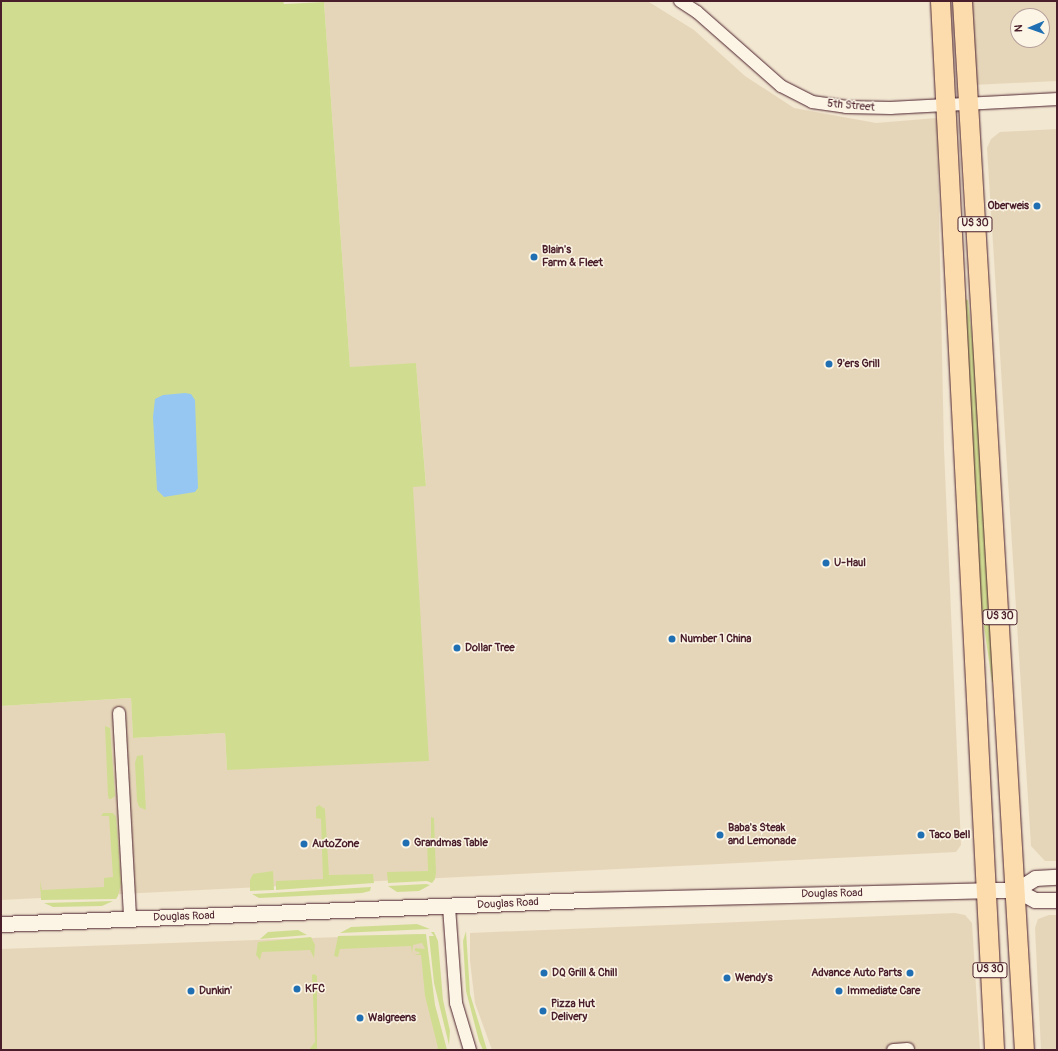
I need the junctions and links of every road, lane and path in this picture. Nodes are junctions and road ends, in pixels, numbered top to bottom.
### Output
1 (680, 1) edge
2 (940, 1) edge
3 (962, 1) edge
4 (1057, 99) edge
5 (945, 105) junction
6 (968, 105) junction
7 (119, 713) dead end
8 (1057, 878) edge
9 (986, 890) junction
10 (1016, 890) junction
11 (1057, 900) edge
12 (449, 907) junction
13 (130, 919) junction
14 (1, 924) edge
15 (908, 1049) dead end
16 (470, 1050) edge
17 (893, 1050) edge
18 (994, 1050) edge
19 (1024, 1050) edge

1 - 5 street, 5th Street
2 - 5 main road, US 30
3 - 6 main road, US 30
4 - 6 street, 5th Street
5 - 6 street, 5th Street
5 - 9 main road, US 30
6 - 10 main road, US 30
7 - 13 street
8 - 10 street
9 - 10 street, Douglas Road
9 - 12 street, Douglas Road
9 - 18 main road, US 30
10 - 11 street, Douglas Road
10 - 19 main road, US 30
12 - 13 street, Douglas Road
12 - 16 street
13 - 14 street, Douglas Road
15 - 17 street

